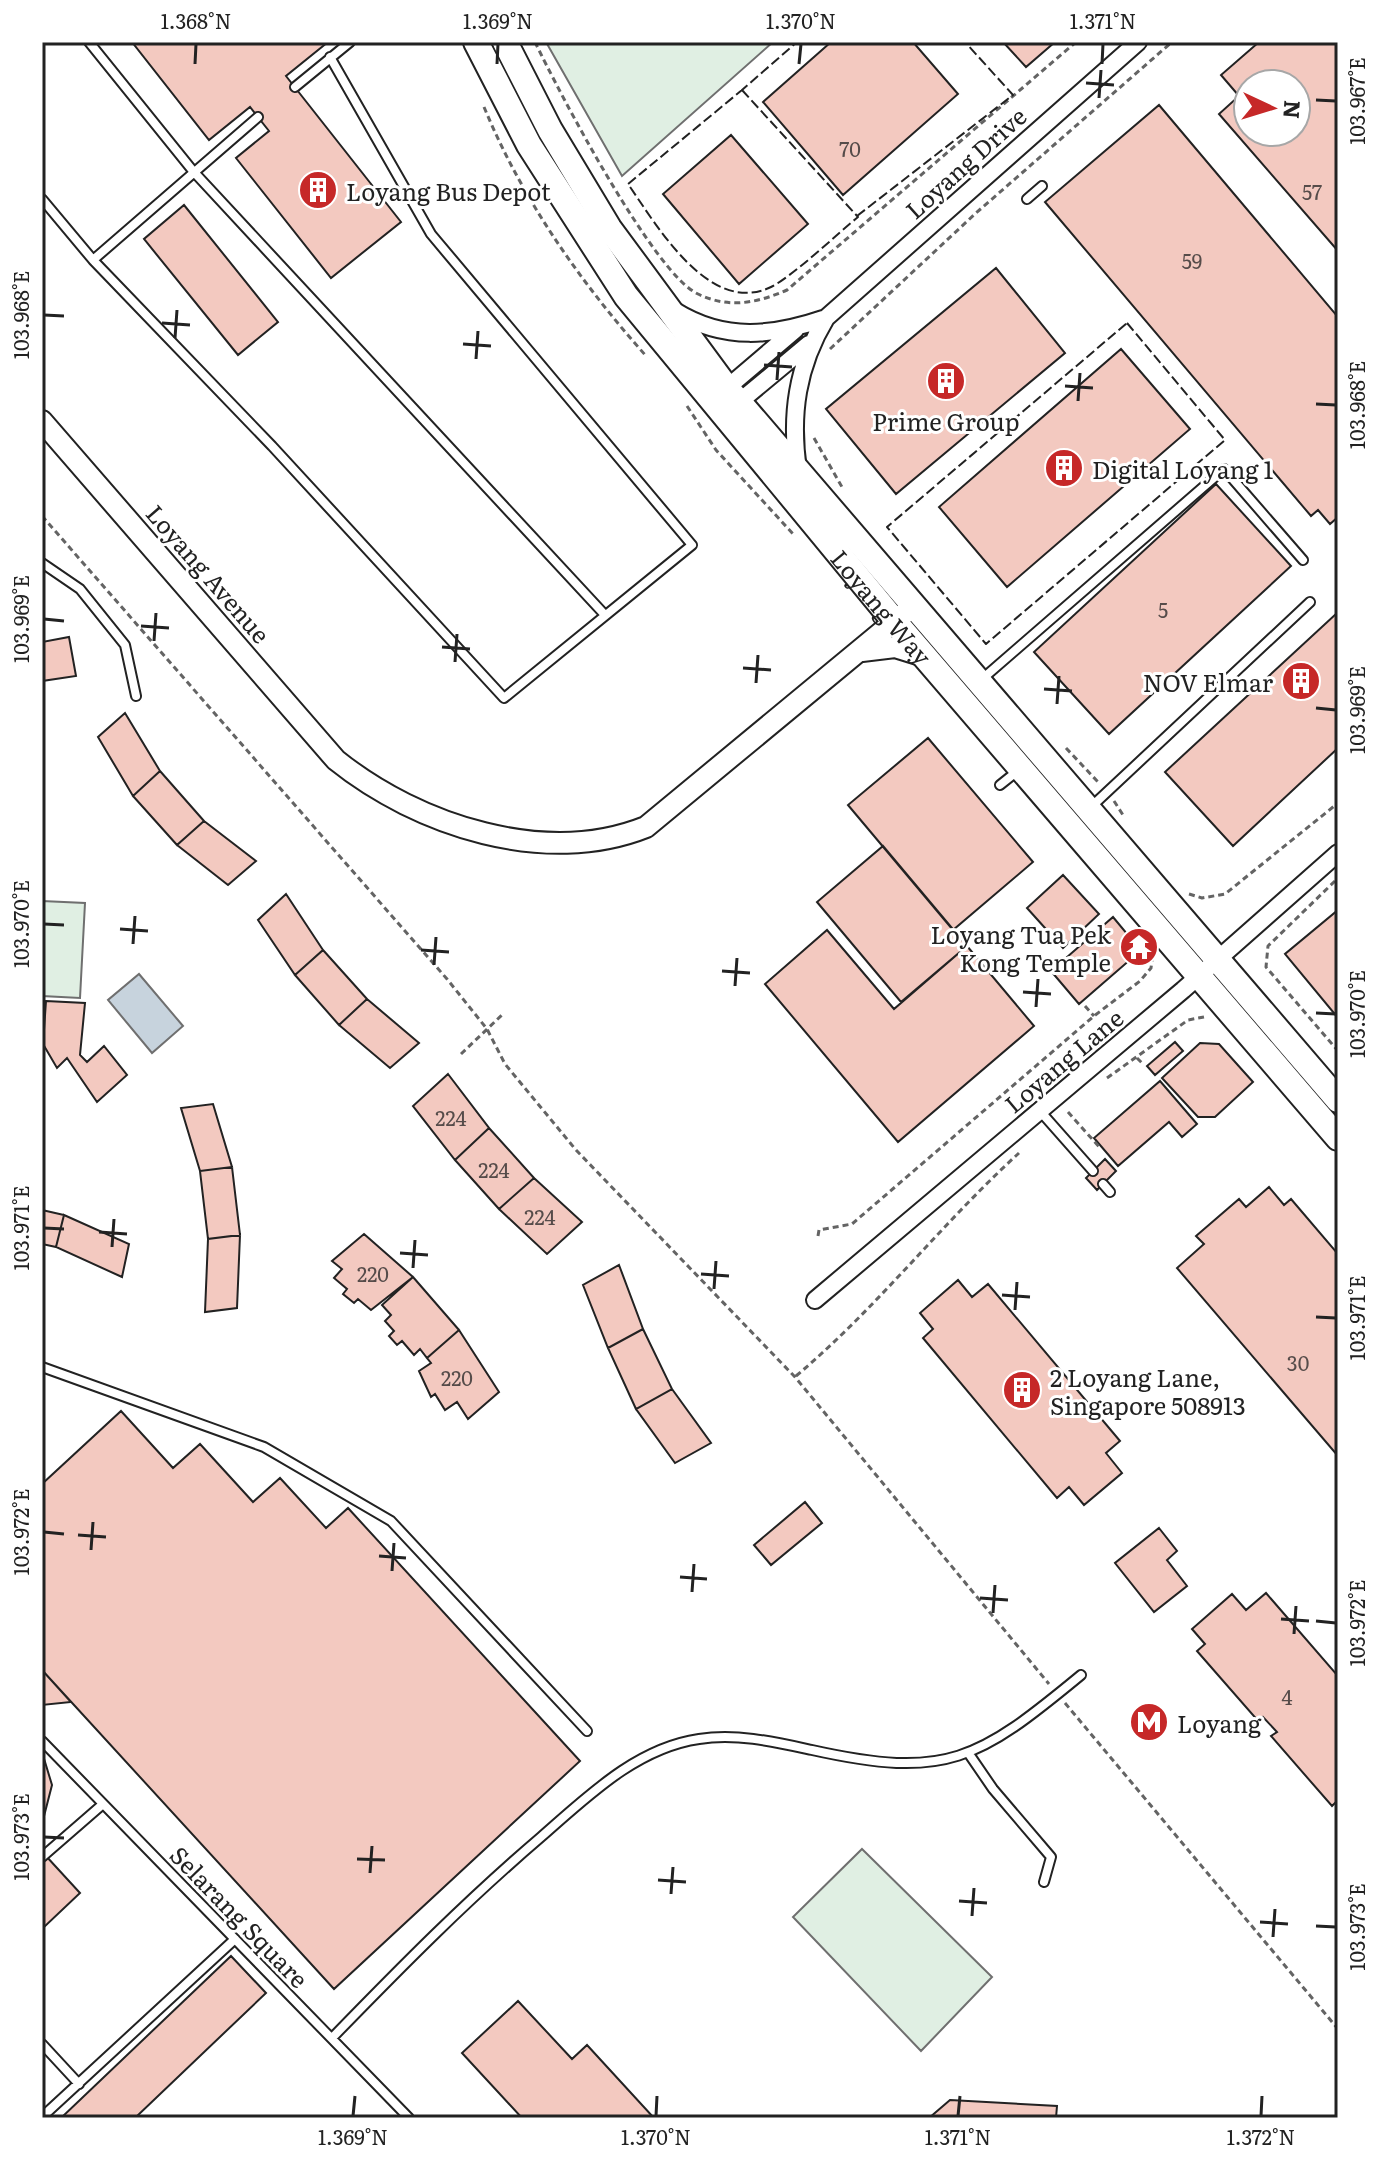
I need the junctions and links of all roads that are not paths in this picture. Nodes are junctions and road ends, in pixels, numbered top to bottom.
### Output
1 (89, 42) edge
2 (350, 42) edge
3 (476, 42) edge
4 (505, 42) edge
5 (1138, 42) edge
6 (330, 57) junction
7 (295, 87) dead end
8 (258, 117) dead end
9 (193, 171) junction
10 (1042, 186) dead end
11 (42, 199) edge
12 (1027, 199) dead end
13 (93, 260) junction
14 (664, 304) junction
15 (826, 318) junction
16 (799, 327) junction
17 (811, 343) junction
18 (726, 401) junction
19 (42, 421) edge
20 (799, 475) junction
21 (1303, 560) dead end
22 (42, 563) edge
23 (1310, 602) dead end
24 (903, 614) junction
25 (605, 615) junction
26 (858, 652) junction
27 (924, 656) junction
28 (977, 683) junction
29 (136, 696) dead end
30 (1021, 769) junction
31 (1000, 785) dead end
32 (1088, 811) junction
33 (1338, 853) edge
34 (1208, 968) junction
35 (1338, 1100) edge
36 (1045, 1118) junction
37 (1338, 1138) edge
38 (1093, 1171) dead end
39 (1103, 1184) dead end
40 (1110, 1192) dead end
41 (815, 1300) dead end
42 (42, 1367) edge
43 (1081, 1675) dead end
44 (587, 1731) dead end
45 (42, 1741) edge
46 (969, 1754) junction
47 (103, 1804) junction
48 (42, 1857) edge
49 (1044, 1882) dead end
50 (235, 1939) junction
51 (332, 2038) junction
52 (42, 2044) edge
53 (79, 2084) junction
54 (42, 2117) edge
55 (409, 2118) edge

1 - 9 lane
2 - 6 lane
3 - 18 main road, Loyang Way
4 - 14 main road, Loyang Way
5 - 15 street, Loyang Drive
6 - 7 lane
6 - 25 lane
8 - 9 lane
9 - 13 lane
9 - 25 lane
10 - 12 lane
11 - 13 lane
13 - 25 lane
14 - 16 street, Loyang Drive
14 - 18 main road, Loyang Way
15 - 16 street, Loyang Drive
15 - 17 street, Loyang Drive
16 - 18 street, Loyang Drive
17 - 18 street, Loyang Drive
17 - 20 street, Loyang Drive
18 - 20 main road, Loyang Way
18 - 24 main road, Loyang Way
19 - 26 street, Loyang Avenue
20 - 24 main road, Loyang Way
21 - 28 lane
22 - 29 lane
23 - 32 lane
24 - 26 street
24 - 27 main road, Loyang Way
24 - 28 main road, Loyang Way
26 - 27 street
27 - 30 main road, Loyang Way
28 - 32 main road, Loyang Way
30 - 31 lane
30 - 34 main road, Loyang Way
32 - 34 main road, Loyang Way
33 - 34 street, Loyang Lane
34 - 35 main road, Loyang Way
34 - 36 street, Loyang Lane
34 - 37 main road, Loyang Way
36 - 38 lane
36 - 41 street, Loyang Lane
39 - 40 lane
42 - 44 lane
43 - 46 lane
45 - 47 lane, Selarang Square
46 - 49 lane
46 - 51 lane
47 - 48 lane
47 - 50 lane, Selarang Square
50 - 51 lane, Selarang Square
50 - 53 lane
51 - 55 lane, Selarang Square
52 - 53 lane
53 - 54 lane

